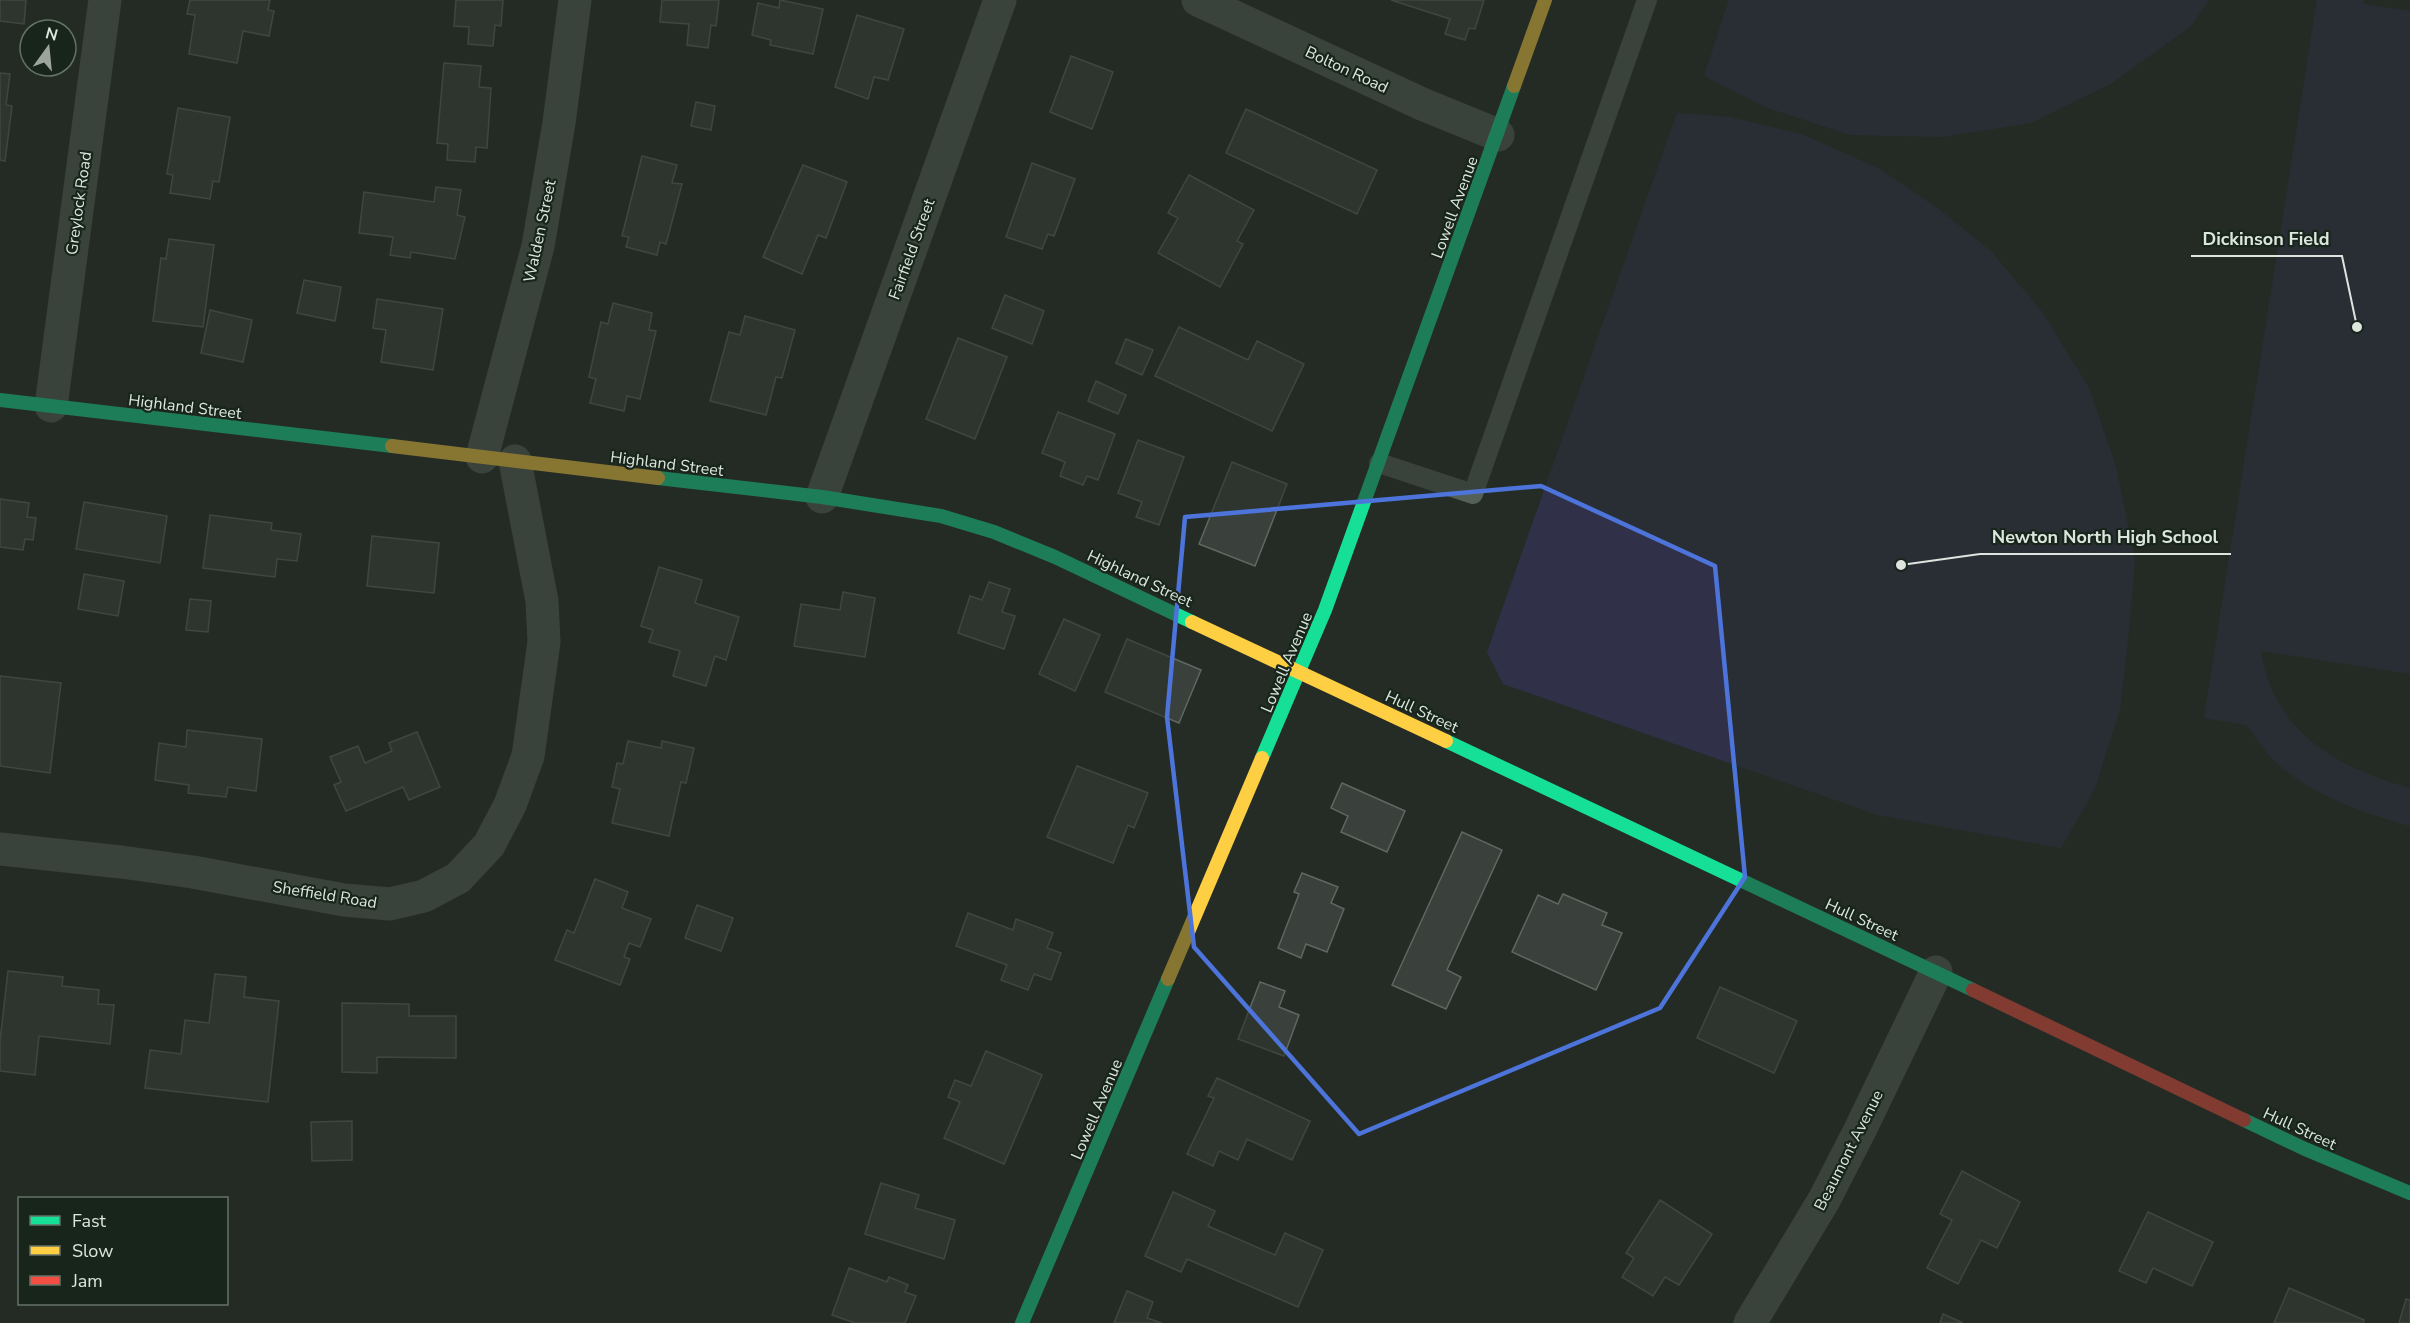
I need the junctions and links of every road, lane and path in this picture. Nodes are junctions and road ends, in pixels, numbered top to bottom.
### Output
1 (105, 0) edge
2 (575, 0) edge
3 (1000, 0) edge
4 (1198, 0) edge
5 (1545, 0) edge
6 (1647, 0) edge
7 (1498, 135) junction
8 (0, 400) edge
9 (51, 406) junction
10 (482, 458) junction
11 (515, 461) junction
12 (1379, 463) junction
13 (822, 498) junction
14 (1300, 672) junction
15 (0, 849) edge
16 (1936, 972) junction
17 (2410, 1193) edge
18 (1022, 1323) edge
19 (1750, 1323) edge

1 - 9 street, Greylock Road
2 - 10 street, Walden Street
3 - 13 street, Fairfield Street
4 - 7 street, Bolton Road
5 - 7 street, Lowell Avenue
6 - 12 lane
7 - 12 street, Lowell Avenue
8 - 9 street, Highland Street
9 - 10 street, Highland Street
10 - 11 street, Highland Street
11 - 13 street, Highland Street
11 - 15 street, Sheffield Road
12 - 14 street, Lowell Avenue
13 - 14 street, Highland Street
14 - 16 street, Hull Street
14 - 18 street, Lowell Avenue
16 - 17 street, Hull Street
16 - 19 street, Beaumont Avenue

